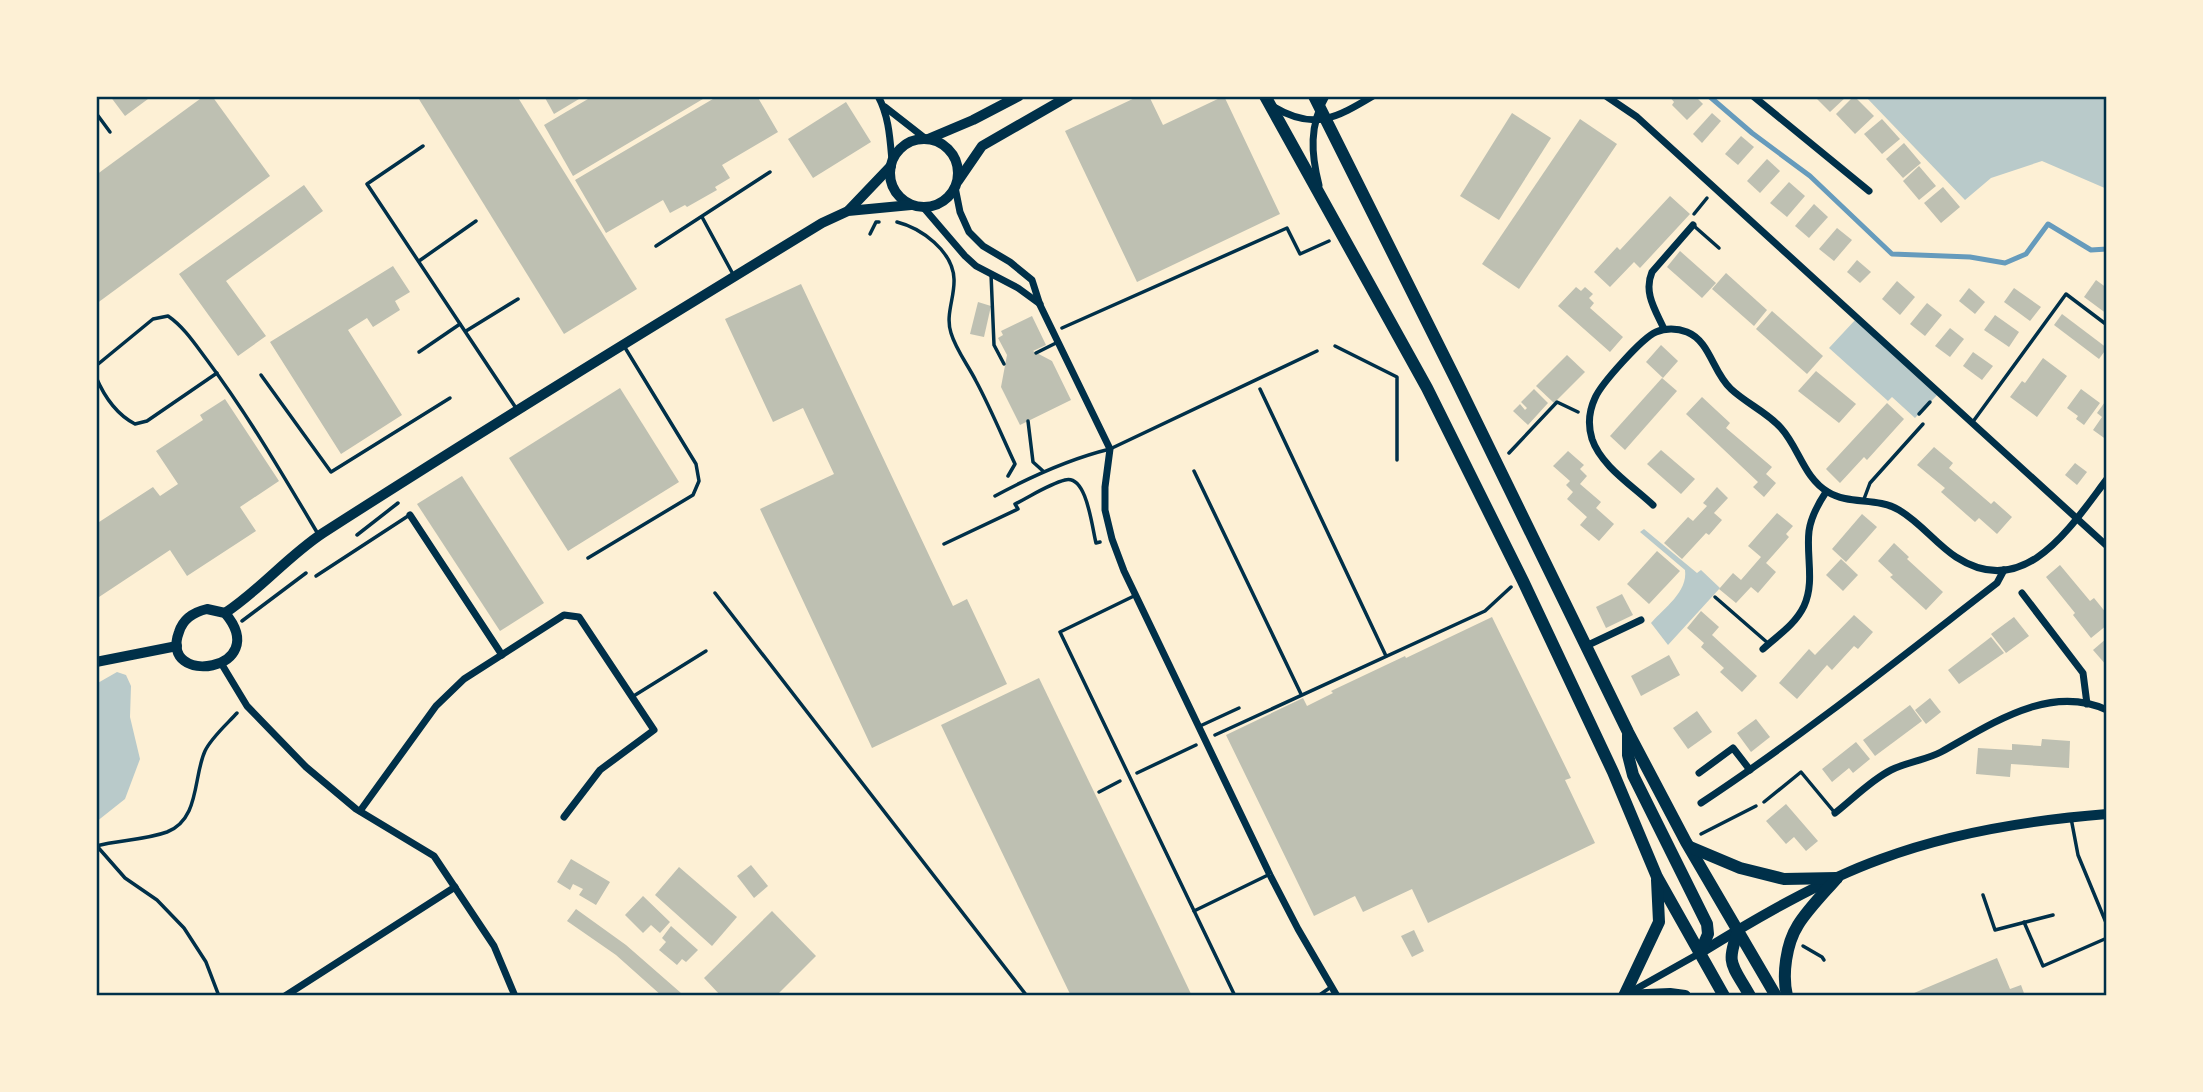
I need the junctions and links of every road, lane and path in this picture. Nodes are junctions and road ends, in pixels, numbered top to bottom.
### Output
1 (878, 96) edge
2 (1019, 96) edge
3 (1069, 96) edge
4 (1259, 96) edge
5 (1326, 96) edge
6 (1373, 96) edge
7 (1606, 96) edge
8 (1753, 96) edge
9 (1267, 101) edge
10 (884, 107) junction
11 (1319, 111) edge
12 (96, 113) edge
13 (110, 132) dead end
14 (927, 139) junction
15 (423, 146) dead end
16 (891, 163) junction
17 (770, 172) dead end
18 (956, 185) junction
19 (1716, 189) junction
20 (1870, 191) dead end
21 (911, 205) junction
22 (1325, 206) junction
23 (923, 207) junction
24 (848, 211) junction
25 (702, 217) junction
26 (476, 221) dead end
27 (892, 221) dead end
28 (884, 222) dead end
29 (1693, 225) junction
30 (870, 234) dead end
31 (1341, 236) junction
32 (656, 246) dead end
33 (1719, 248) dead end
34 (419, 261) junction
35 (991, 274) junction
36 (734, 276) junction
37 (518, 299) dead end
38 (1040, 305) junction
39 (460, 324) junction
40 (2107, 325) edge
41 (1664, 330) junction
42 (465, 331) junction
43 (1054, 332) junction
44 (1058, 342) junction
45 (623, 344) junction
46 (1335, 346) dead end
47 (1317, 351) dead end
48 (419, 352) dead end
49 (1036, 353) dead end
50 (1004, 364) dead end
51 (96, 371) edge
52 (217, 373) junction
53 (261, 375) dead end
54 (96, 377) edge
55 (1256, 380) junction
56 (1938, 393) junction
57 (450, 398) dead end
58 (518, 410) junction
59 (1589, 418) junction
60 (1028, 421) dead end
61 (1972, 423) junction
62 (1923, 424) joint
63 (1110, 449) junction
64 (1397, 460) dead end
65 (1498, 465) junction
66 (1044, 471) junction
67 (1194, 471) dead end
68 (2107, 480) edge
69 (1011, 488) junction
70 (1826, 492) junction
71 (995, 496) dead end
72 (1864, 500) junction
73 (1653, 505) dead end
74 (410, 515) joint
75 (2076, 518) junction
76 (320, 536) junction
77 (1112, 539) junction
78 (944, 544) dead end
79 (2107, 547) edge
80 (588, 558) dead end
81 (2004, 570) junction
82 (316, 576) dead end
83 (1522, 581) junction
84 (715, 593) dead end
85 (2022, 593) dead end
86 (1136, 595) junction
87 (1715, 597) dead end
88 (225, 613) junction
89 (1641, 620) dead end
90 (177, 646) junction
91 (1585, 647) junction
92 (1766, 647) joint
93 (706, 651) dead end
94 (502, 655) junction
95 (1386, 656) junction
96 (96, 662) edge
97 (221, 663) junction
98 (1301, 694) junction
99 (632, 697) junction
100 (2087, 704) junction
101 (247, 706) junction
102 (1239, 708) dead end
103 (2107, 710) edge
104 (1200, 726) junction
105 (1628, 732) junction
106 (1207, 739) junction
107 (1750, 771) junction
108 (1699, 773) dead end
109 (1130, 777) junction
110 (1099, 792) dead end
111 (1764, 802) joint
112 (1701, 803) dead end
113 (360, 811) junction
114 (1835, 813) joint
115 (2107, 814) edge
116 (2071, 816) junction
117 (564, 817) dead end
118 (1688, 844) junction
119 (96, 845) edge
120 (1270, 875) junction
121 (1657, 877) junction
122 (1837, 878) junction
123 (455, 887) junction
124 (1983, 895) dead end
125 (1194, 911) junction
126 (2053, 915) dead end
127 (2024, 922) junction
128 (2107, 925) edge
129 (1739, 929) junction
130 (2107, 938) edge
131 (1792, 940) junction
132 (1700, 953) junction
133 (1824, 960) dead end
134 (1332, 987) junction
135 (219, 996) edge
136 (285, 996) edge
137 (515, 996) edge
138 (1027, 996) edge
139 (1235, 996) edge
140 (1318, 996) edge
141 (1337, 996) edge
142 (1624, 996) edge
143 (1685, 996) edge
144 (1724, 996) edge
145 (1750, 996) edge
146 (1776, 996) edge
147 (1787, 996) edge

1 - 10 street
2 - 14 street
3 - 18 street
4 - 9 street
5 - 11 street
6 - 11 street
7 - 19 street
8 - 20 street
9 - 11 street
9 - 22 highway
10 - 14 street
10 - 16 street
11 - 22 street
11 - 65 highway
12 - 13 lane
14 - 16 street
14 - 18 street
15 - 34 lane
16 - 21 street
16 - 24 street
17 - 25 lane
18 - 23 street
18 - 38 street
19 - 29 path
19 - 56 street
21 - 23 street
21 - 24 street
22 - 31 highway
23 - 35 street
24 - 36 street
25 - 32 lane
25 - 36 lane
26 - 34 lane
27 - 69 path
28 - 30 path
29 - 33 lane
29 - 41 street
31 - 43 path
31 - 83 highway
34 - 39 lane
35 - 38 street
35 - 50 lane
36 - 45 street
37 - 42 lane
38 - 43 street
39 - 42 lane
39 - 48 lane
40 - 61 lane
41 - 59 street
41 - 70 street
42 - 58 lane
43 - 44 street
44 - 49 lane
44 - 63 street
45 - 58 street
45 - 80 lane
46 - 64 path
47 - 55 lane
51 - 52 lane
52 - 54 lane
52 - 76 lane
53 - 57 lane
55 - 63 lane
55 - 95 path
56 - 61 street
56 - 62 path
58 - 76 street
59 - 65 path
59 - 73 street
60 - 66 lane
61 - 75 street
62 - 72 lane
63 - 66 lane
63 - 77 street
65 - 91 highway
66 - 69 lane
67 - 98 path
68 - 75 street
69 - 71 lane
70 - 72 street
70 - 92 street
72 - 81 street
74 - 82 lane
74 - 94 street
75 - 79 street
75 - 81 street
76 - 88 street
77 - 78 path
77 - 86 street
81 - 107 street
83 - 95 path
83 - 121 highway
84 - 138 lane
85 - 100 street
86 - 104 street
86 - 109 lane
87 - 92 lane
88 - 90 street
88 - 97 street
89 - 91 street
90 - 96 street
90 - 97 street
91 - 105 highway
93 - 99 lane
94 - 99 street
94 - 113 street
95 - 98 path
97 - 101 street
98 - 106 path
99 - 117 street
100 - 103 street
100 - 114 street
101 - 113 street
101 - 119 path
102 - 104 lane
104 - 106 street
105 - 118 highway
105 - 132 highway
106 - 109 path
106 - 120 street
107 - 108 street
107 - 112 street
109 - 110 path
109 - 125 lane
111 - 114 lane
111 - 118 path
113 - 123 street
115 - 116 main road
116 - 122 main road
116 - 128 lane
118 - 122 highway
118 - 129 highway
119 - 135 path
120 - 125 lane
120 - 134 street
121 - 132 highway
121 - 142 highway
122 - 129 main road
122 - 131 highway
123 - 136 street
123 - 137 street
124 - 127 lane
125 - 139 lane
126 - 127 lane
127 - 130 lane
129 - 132 main road
129 - 145 highway
129 - 146 highway
131 - 133 path
131 - 147 highway
132 - 142 street
132 - 144 highway
134 - 140 lane
134 - 141 street
142 - 143 highway

